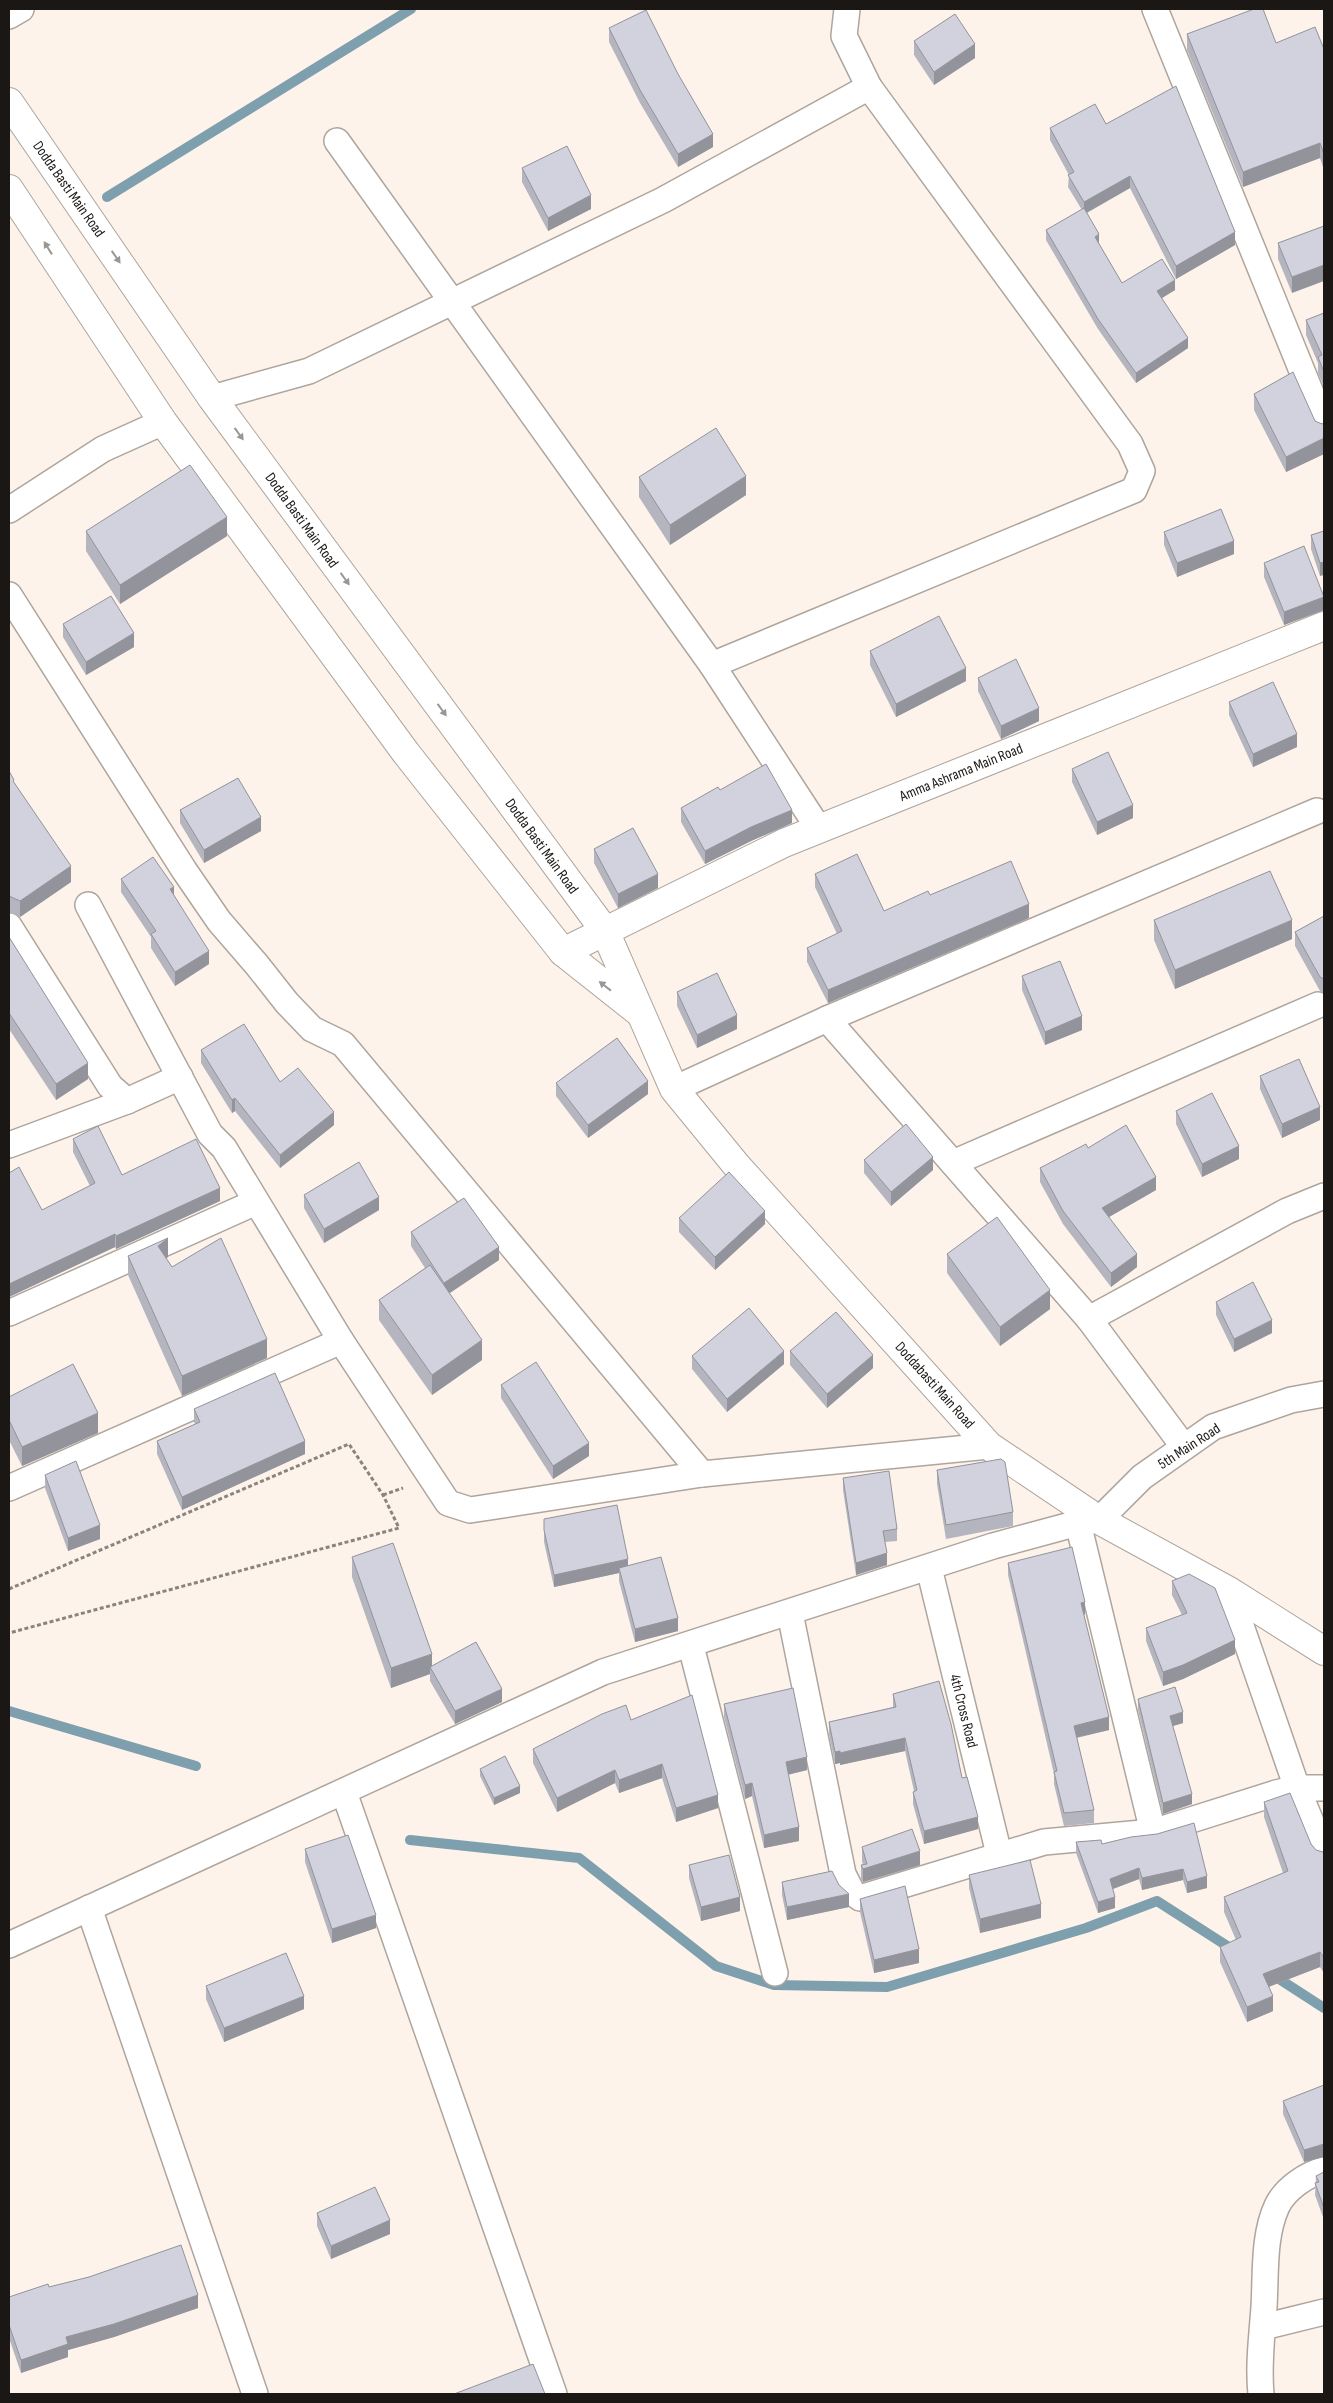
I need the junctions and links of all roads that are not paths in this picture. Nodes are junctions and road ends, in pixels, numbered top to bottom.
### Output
1 (21, 9) edge
2 (847, 9) edge
3 (1155, 9) edge
4 (9, 16) edge
5 (870, 87) junction
6 (9, 102) edge
7 (337, 140) dead end
8 (9, 189) edge
9 (452, 303) junction
10 (212, 398) junction
11 (163, 422) junction
12 (1324, 424) edge
13 (9, 510) edge
14 (9, 595) edge
15 (1324, 626) edge
16 (712, 665) junction
17 (1317, 811) dead end
18 (819, 829) junction
19 (88, 905) dead end
20 (9, 926) edge
21 (605, 931) junction
22 (563, 952) junction
23 (1318, 1005) dead end
24 (644, 1016) junction
25 (827, 1019) junction
26 (180, 1077) junction
27 (674, 1088) junction
28 (127, 1101) junction
29 (9, 1145) edge
30 (953, 1163) junction
31 (1324, 1196) edge
32 (256, 1202) junction
33 (9, 1314) edge
34 (1089, 1319) junction
35 (341, 1341) junction
36 (1324, 1394) edge
37 (989, 1446) junction
38 (1184, 1448) junction
39 (702, 1474) junction
40 (9, 1488) edge
41 (1088, 1522) junction
42 (929, 1568) junction
43 (1229, 1591) junction
44 (790, 1613) junction
45 (691, 1646) junction
46 (1324, 1651) edge
47 (1298, 1788) junction
48 (1324, 1788) edge
49 (344, 1792) junction
50 (1153, 1832) junction
51 (1324, 1852) edge
52 (998, 1854) junction
53 (89, 1908) junction
54 (9, 1945) edge
55 (775, 1974) dead end
56 (1324, 2170) edge
57 (1324, 2312) edge
58 (1263, 2327) junction
59 (255, 2394) edge
60 (554, 2394) edge
61 (1261, 2394) edge

1 - 4 street
2 - 5 street
3 - 12 street
5 - 9 street
5 - 16 street
6 -> 10 street, Dodda Basti Main Road
7 - 9 street
11 -> 8 street
9 - 10 street
9 - 16 street
10 -> 21 street, Dodda Basti Main Road
11 - 13 street
11 - 22 street
14 - 39 street
15 - 18 street, Amma Ashrama Main Road
16 - 18 street
17 - 25 street
18 - 21 street, Amma Ashrama Main Road
19 - 26 street
20 - 28 street
21 - 22 street
21 - 24 street, Dodda Basti Main Road
24 -> 22 street
23 - 30 street
24 - 27 street, Doddabasti Main Road
25 - 27 street
25 - 30 street
26 - 28 street
26 - 32 street
27 - 37 street, Doddabasti Main Road
28 - 29 street
30 - 34 street
31 - 34 street
32 - 33 street
32 - 35 street
34 - 38 street
35 - 39 street
35 - 40 street
36 - 38 street, 5th Main Road
37 - 39 street
37 - 41 street, Doddabasti Main Road
38 - 41 street, 5th Main Road
41 - 42 street
41 - 43 street, Doddabasti Main Road
41 - 50 street
42 - 44 street
42 - 52 street, 4th Cross Road
43 - 46 street, Doddabasti Main Road
43 - 47 street
44 - 45 street
44 - 52 street
45 - 49 street
45 - 55 street
47 - 48 street
47 - 50 street
47 - 51 street
49 - 53 street
49 - 60 street
50 - 52 street
53 - 54 street
53 - 59 street
56 - 58 street
57 - 58 street
58 - 61 street

